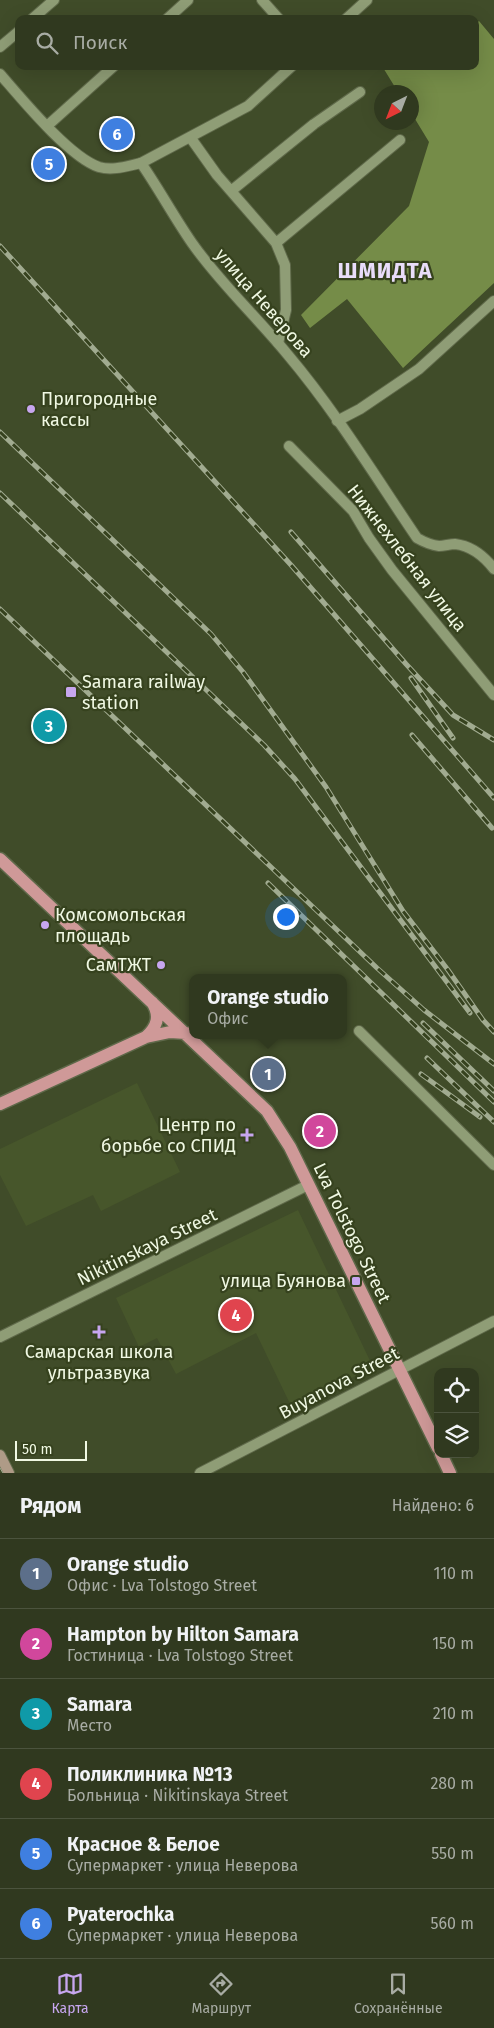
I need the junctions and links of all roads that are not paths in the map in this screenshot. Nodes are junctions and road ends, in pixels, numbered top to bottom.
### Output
1 (54, 0) edge
2 (188, 0) edge
3 (262, 0) edge
4 (367, 0) edge
5 (37, 15) edge
6 (171, 15) edge
7 (275, 15) edge
8 (350, 15) edge
9 (15, 35) edge
10 (0, 48) edge
11 (110, 70) edge
12 (288, 70) edge
13 (0, 74) edge
14 (360, 92) dead end
15 (47, 126) junction
16 (190, 137) junction
17 (400, 140) dead end
18 (141, 163) junction
19 (231, 191) junction
20 (276, 243) junction
21 (494, 302) edge
22 (278, 343) junction
23 (337, 420) junction
24 (289, 446) dead end
25 (494, 569) edge
26 (494, 695) edge
27 (0, 859) edge
28 (151, 1000) junction
29 (359, 1031) dead end
30 (186, 1033) junction
31 (189, 1036) edge
32 (146, 1037) junction
33 (192, 1039) edge
34 (0, 1104) edge
35 (494, 1165) edge
36 (308, 1185) junction
37 (494, 1321) edge
38 (0, 1338) edge
39 (399, 1370) junction
40 (434, 1440) edge
41 (0, 1455) edge
42 (443, 1458) edge
43 (9, 1473) edge
44 (200, 1473) edge
45 (450, 1473) edge

1 - 5 street
2 - 6 street
3 - 7 street
4 - 8 street
9 - 10 street
11 - 15 street
12 - 16 street
13 - 15 street
14 - 19 street
15 - 18 street
16 - 18 street
16 - 19 street
17 - 20 street
18 - 22 street, улица Неверова
19 - 20 street
20 - 22 street
21 - 23 street
22 - 23 street, улица Неверова
23 - 25 street, улица Неверова
24 - 26 street, Нижнехлебная улица
27 - 28 main road, Lva Tolstogo Street
28 - 30 main road, Lva Tolstogo Street
28 - 32 main road
29 - 35 street
30 - 31 main road, Lva Tolstogo Street
30 - 32 main road
32 - 34 main road
33 - 36 main road, Lva Tolstogo Street
36 - 38 street, Nikitinskaya Street
36 - 39 main road, Lva Tolstogo Street
37 - 39 street, Buyanova Street
39 - 40 main road, Lva Tolstogo Street
39 - 44 street, Buyanova Street
41 - 43 main road
42 - 45 main road

